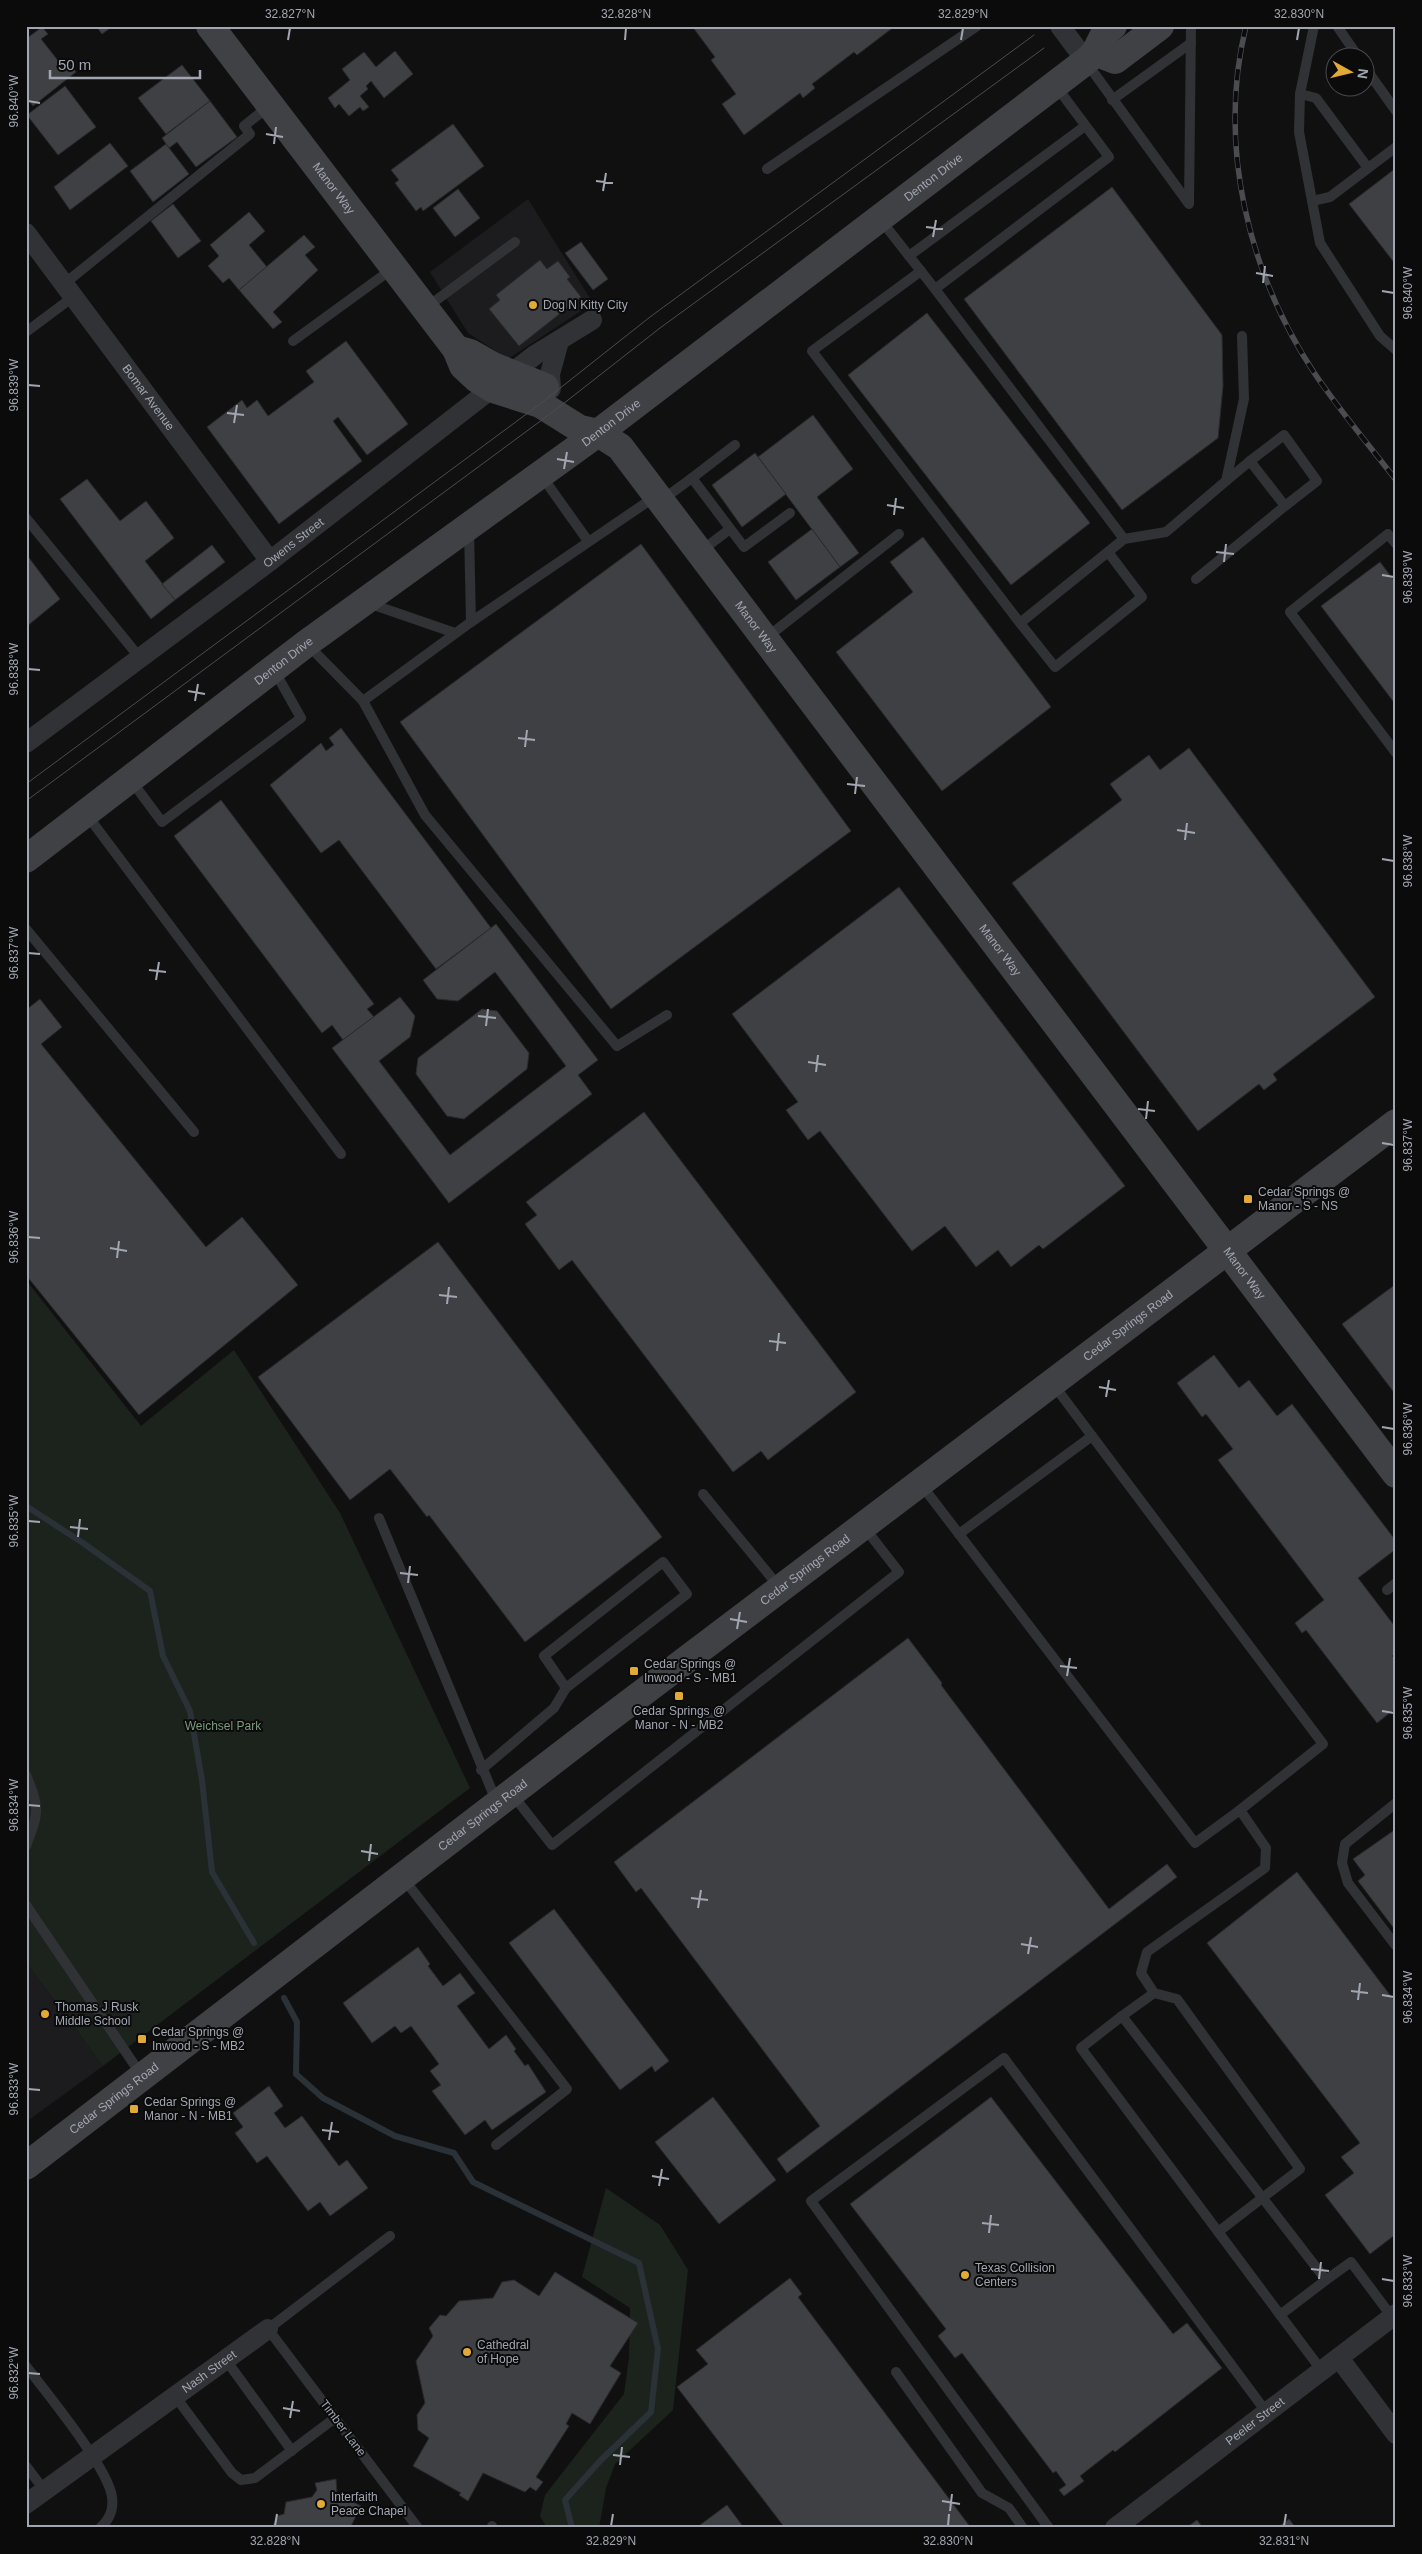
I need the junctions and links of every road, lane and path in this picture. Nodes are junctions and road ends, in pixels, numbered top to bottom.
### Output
1 (210, 26) edge
2 (977, 26) edge
3 (1060, 26) edge
4 (1113, 26) edge
5 (1160, 26) edge
6 (1192, 26) edge
7 (1314, 26) edge
8 (1337, 26) edge
9 (1191, 42) junction
10 (1351, 48) edge
11 (1091, 57) junction
12 (1374, 80) edge
13 (1055, 85) junction
14 (1300, 94) junction
15 (1112, 100) junction
16 (270, 105) junction
17 (1396, 111) edge
18 (1085, 126) junction
19 (1396, 147) edge
20 (1368, 168) junction
21 (767, 169) dead end
22 (1312, 201) junction
23 (879, 218) junction
24 (26, 234) edge
25 (515, 242) dead end
26 (909, 256) junction
27 (393, 268) junction
28 (921, 271) junction
29 (935, 289) junction
30 (68, 290) junction
31 (424, 309) junction
32 (592, 320) dead end
33 (26, 332) edge
34 (1242, 336) dead end
35 (293, 341) dead end
36 (559, 341) junction
37 (1396, 350) edge
38 (502, 382) junction
39 (551, 389) junction
40 (598, 433) junction
41 (735, 445) dead end
42 (1250, 461) junction
43 (540, 474) junction
44 (692, 478) junction
45 (1226, 480) junction
46 (659, 498) junction
47 (1285, 506) junction
48 (790, 513) dead end
49 (26, 518) edge
50 (469, 527) junction
51 (730, 529) junction
52 (899, 534) dead end
53 (1124, 539) junction
54 (588, 541) junction
55 (1396, 544) edge
56 (700, 552) junction
57 (1108, 552) junction
58 (270, 561) junction
59 (1196, 579) dead end
60 (365, 601) junction
61 (471, 622) junction
62 (1020, 623) junction
63 (455, 633) junction
64 (765, 639) junction
65 (307, 644) junction
66 (140, 658) junction
67 (273, 669) junction
68 (363, 701) junction
69 (26, 743) edge
70 (1396, 753) edge
71 (129, 778) junction
72 (85, 812) junction
73 (26, 858) edge
74 (26, 929) edge
75 (667, 1015) dead end
76 (1396, 1124) edge
77 (194, 1132) dead end
78 (341, 1154) dead end
79 (1227, 1251) junction
80 (1052, 1383) junction
81 (1092, 1436) junction
82 (1396, 1474) edge
83 (920, 1483) junction
84 (703, 1494) dead end
85 (380, 1518) dead end
86 (863, 1526) junction
87 (959, 1534) junction
88 (1396, 1583) edge
89 (780, 1589) junction
90 (1387, 1590) dead end
91 (566, 1688) junction
92 (481, 1770) junction
93 (26, 1775) edge
94 (504, 1799) junction
95 (1396, 1803) edge
96 (1240, 1810) junction
97 (26, 1846) edge
98 (402, 1878) junction
99 (26, 1905) edge
100 (1396, 1946) edge
101 (1154, 1993) junction
102 (1122, 2016) junction
103 (143, 2077) junction
104 (496, 2145) dead end
105 (26, 2166) edge
106 (1263, 2198) junction
107 (1218, 2232) junction
108 (390, 2236) dead end
109 (1326, 2280) junction
110 (1280, 2314) junction
111 (1394, 2316) edge
112 (268, 2329) junction
113 (1339, 2358) junction
114 (226, 2360) junction
115 (26, 2366) edge
116 (1322, 2371) junction
117 (896, 2372) dead end
118 (175, 2396) junction
119 (1267, 2413) junction
120 (335, 2418) junction
121 (1396, 2434) edge
122 (292, 2450) junction
123 (92, 2456) junction
124 (26, 2466) edge
125 (45, 2491) junction
126 (26, 2504) edge
127 (415, 2527) edge
128 (100, 2528) edge
129 (1023, 2528) edge
130 (1049, 2528) edge
131 (1115, 2528) edge

1 - 16 main road, Manor Way
2 - 21 lane
3 - 11 street
4 - 11 main road
5 - 11 main road
6 - 9 lane
7 - 14 lane
8 - 10 lane
9 - 15 lane
9 - 15 lane
11 - 13 main road, Denton Drive
11 - 15 lane
12 - 17 lane
13 - 18 lane
13 - 23 main road, Denton Drive
14 - 20 lane
14 - 22 lane
16 - 27 main road, Manor Way
16 - 30 lane
18 - 26 lane
18 - 29 lane
19 - 20 lane
20 - 22 lane
22 - 37 lane
23 - 26 lane
23 - 40 main road, Denton Drive
24 - 30 street, Bomar Avenue
25 - 31 lane
26 - 28 lane
27 - 31 main road, Manor Way
27 - 35 lane
28 - 29 lane
28 - 62 lane
29 - 53 lane
30 - 33 lane
30 - 58 street, Bomar Avenue
31 - 38 main road, Manor Way
32 - 36 street, Owens Street
34 - 45 lane
36 - 38 street, Owens Street
36 - 39 street
38 - 39 main road, Manor Way
38 - 40 main road, Manor Way
38 - 58 street, Owens Street
39 - 40 main road, Manor Way
40 - 43 main road, Denton Drive
40 - 46 main road, Manor Way
41 - 44 lane
42 - 45 lane
42 - 47 lane
42 - 47 lane
43 - 50 main road, Denton Drive
43 - 54 lane
44 - 46 lane
44 - 51 lane
45 - 53 lane
46 - 54 lane
46 - 56 main road, Manor Way
47 - 59 lane
48 - 51 lane
49 - 66 lane
50 - 60 main road, Denton Drive
50 - 61 lane
51 - 56 lane
52 - 64 lane
53 - 57 lane
54 - 61 lane
55 - 70 lane
56 - 64 main road, Manor Way
57 - 62 lane
57 - 62 lane
58 - 66 street, Owens Street
60 - 63 lane
60 - 65 main road, Denton Drive
61 - 63 lane
63 - 68 lane
64 - 79 main road, Manor Way
65 - 67 main road, Denton Drive
65 - 68 lane
66 - 69 street, Owens Street
67 - 71 main road, Denton Drive
67 - 71 lane
68 - 75 lane
71 - 72 main road, Denton Drive
72 - 73 main road, Denton Drive
72 - 78 lane
74 - 77 lane
76 - 79 main road, Cedar Springs Road
79 - 80 main road, Cedar Springs Road
79 - 82 main road, Manor Way
80 - 81 lane
80 - 83 main road, Cedar Springs Road
81 - 87 lane
81 - 96 lane
83 - 86 main road, Cedar Springs Road
83 - 87 lane
84 - 89 lane
85 - 92 lane
86 - 89 main road, Cedar Springs Road
86 - 94 lane
87 - 96 lane
88 - 90 lane
89 - 94 main road, Cedar Springs Road
91 - 91 lane
91 - 92 lane
92 - 94 lane
93 - 97 lane
94 - 98 main road, Cedar Springs Road
95 - 100 lane
96 - 101 lane
98 - 103 main road, Cedar Springs Road
98 - 104 lane
99 - 103 lane
101 - 102 lane
101 - 106 lane
102 - 106 lane
102 - 107 lane
103 - 105 main road, Cedar Springs Road
106 - 107 lane
106 - 109 lane
107 - 110 lane
108 - 112 lane, Nash Street
109 - 110 lane
109 - 111 lane
110 - 116 lane
111 - 113 street, Peeler Street
112 - 114 street, Nash Street
112 - 120 lane, Timber Lane
113 - 116 street, Peeler Street
113 - 121 street
114 - 118 street, Nash Street
114 - 122 lane
115 - 123 lane
116 - 119 street, Peeler Street
117 - 129 lane
118 - 122 lane
118 - 123 street, Nash Street
119 - 130 lane
119 - 131 street, Peeler Street
120 - 122 lane
120 - 127 lane, Timber Lane
123 - 125 street, Nash Street
123 - 128 lane
124 - 125 lane
125 - 126 street, Nash Street

